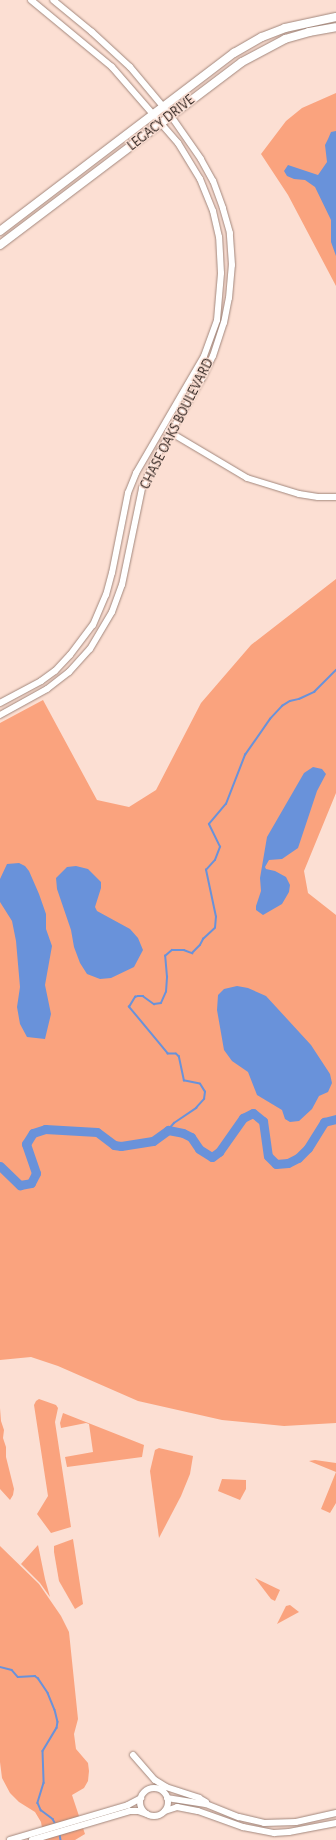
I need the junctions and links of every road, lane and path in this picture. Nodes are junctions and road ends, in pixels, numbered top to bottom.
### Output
1 (31, 0) edge
2 (53, 0) edge
3 (336, 17) edge
4 (336, 27) edge
5 (274, 32) junction
6 (277, 43) junction
7 (163, 107) junction
8 (154, 115) junction
9 (171, 116) junction
10 (162, 123) junction
11 (216, 188) junction
12 (206, 191) junction
13 (39, 201) junction
14 (46, 210) junction
15 (0, 231) edge
16 (0, 245) edge
17 (216, 320) junction
18 (224, 323) junction
19 (163, 428) junction
20 (172, 432) junction
21 (336, 497) edge
22 (88, 633) junction
23 (96, 639) junction
24 (62, 664) junction
25 (69, 672) junction
26 (0, 703) edge
27 (0, 715) edge
28 (133, 1755) dead end
29 (141, 1798) junction
30 (167, 1798) junction
31 (212, 1806) junction
32 (165, 1811) junction
33 (336, 1813) edge
34 (147, 1814) junction
35 (80, 1823) junction
36 (336, 1823) edge
37 (10, 1840) edge
38 (32, 1840) edge

1 - 8 street, CHASE OAKS BOULEVARD
2 - 7 street, CHASE OAKS BOULEVARD
3 - 5 main road, LEGACY DRIVE
4 - 6 main road, LEGACY DRIVE
5 - 6 main road
5 - 7 main road, LEGACY DRIVE
6 - 9 main road, LEGACY DRIVE
7 - 8 main road, LEGACY DRIVE
7 - 9 street, CHASE OAKS BOULEVARD
8 - 10 street, CHASE OAKS BOULEVARD
8 - 13 main road, LEGACY DRIVE
9 - 10 main road, LEGACY DRIVE
9 - 11 street, CHASE OAKS BOULEVARD
10 - 12 street, CHASE OAKS BOULEVARD
10 - 14 main road, LEGACY DRIVE
11 - 12 street
11 - 18 street, CHASE OAKS BOULEVARD
12 - 17 street, CHASE OAKS BOULEVARD
13 - 14 main road
13 - 15 main road, LEGACY DRIVE
14 - 16 main road, LEGACY DRIVE
17 - 18 street
17 - 19 street, CHASE OAKS BOULEVARD
18 - 20 street, CHASE OAKS BOULEVARD
19 - 20 street
19 - 22 street, CHASE OAKS BOULEVARD
20 - 21 street
20 - 23 street, CHASE OAKS BOULEVARD
22 - 23 street
22 - 24 street, CHASE OAKS BOULEVARD
23 - 25 street, CHASE OAKS BOULEVARD
24 - 25 street
24 - 26 street, CHASE OAKS BOULEVARD
25 - 27 street, CHASE OAKS BOULEVARD
28 - 31 street
29 - 30 street
29 - 34 street
29 - 35 street
30 - 31 street
30 - 32 street
31 - 33 street
32 - 34 street
32 - 36 street
34 - 35 street
35 - 37 street
35 - 38 street

